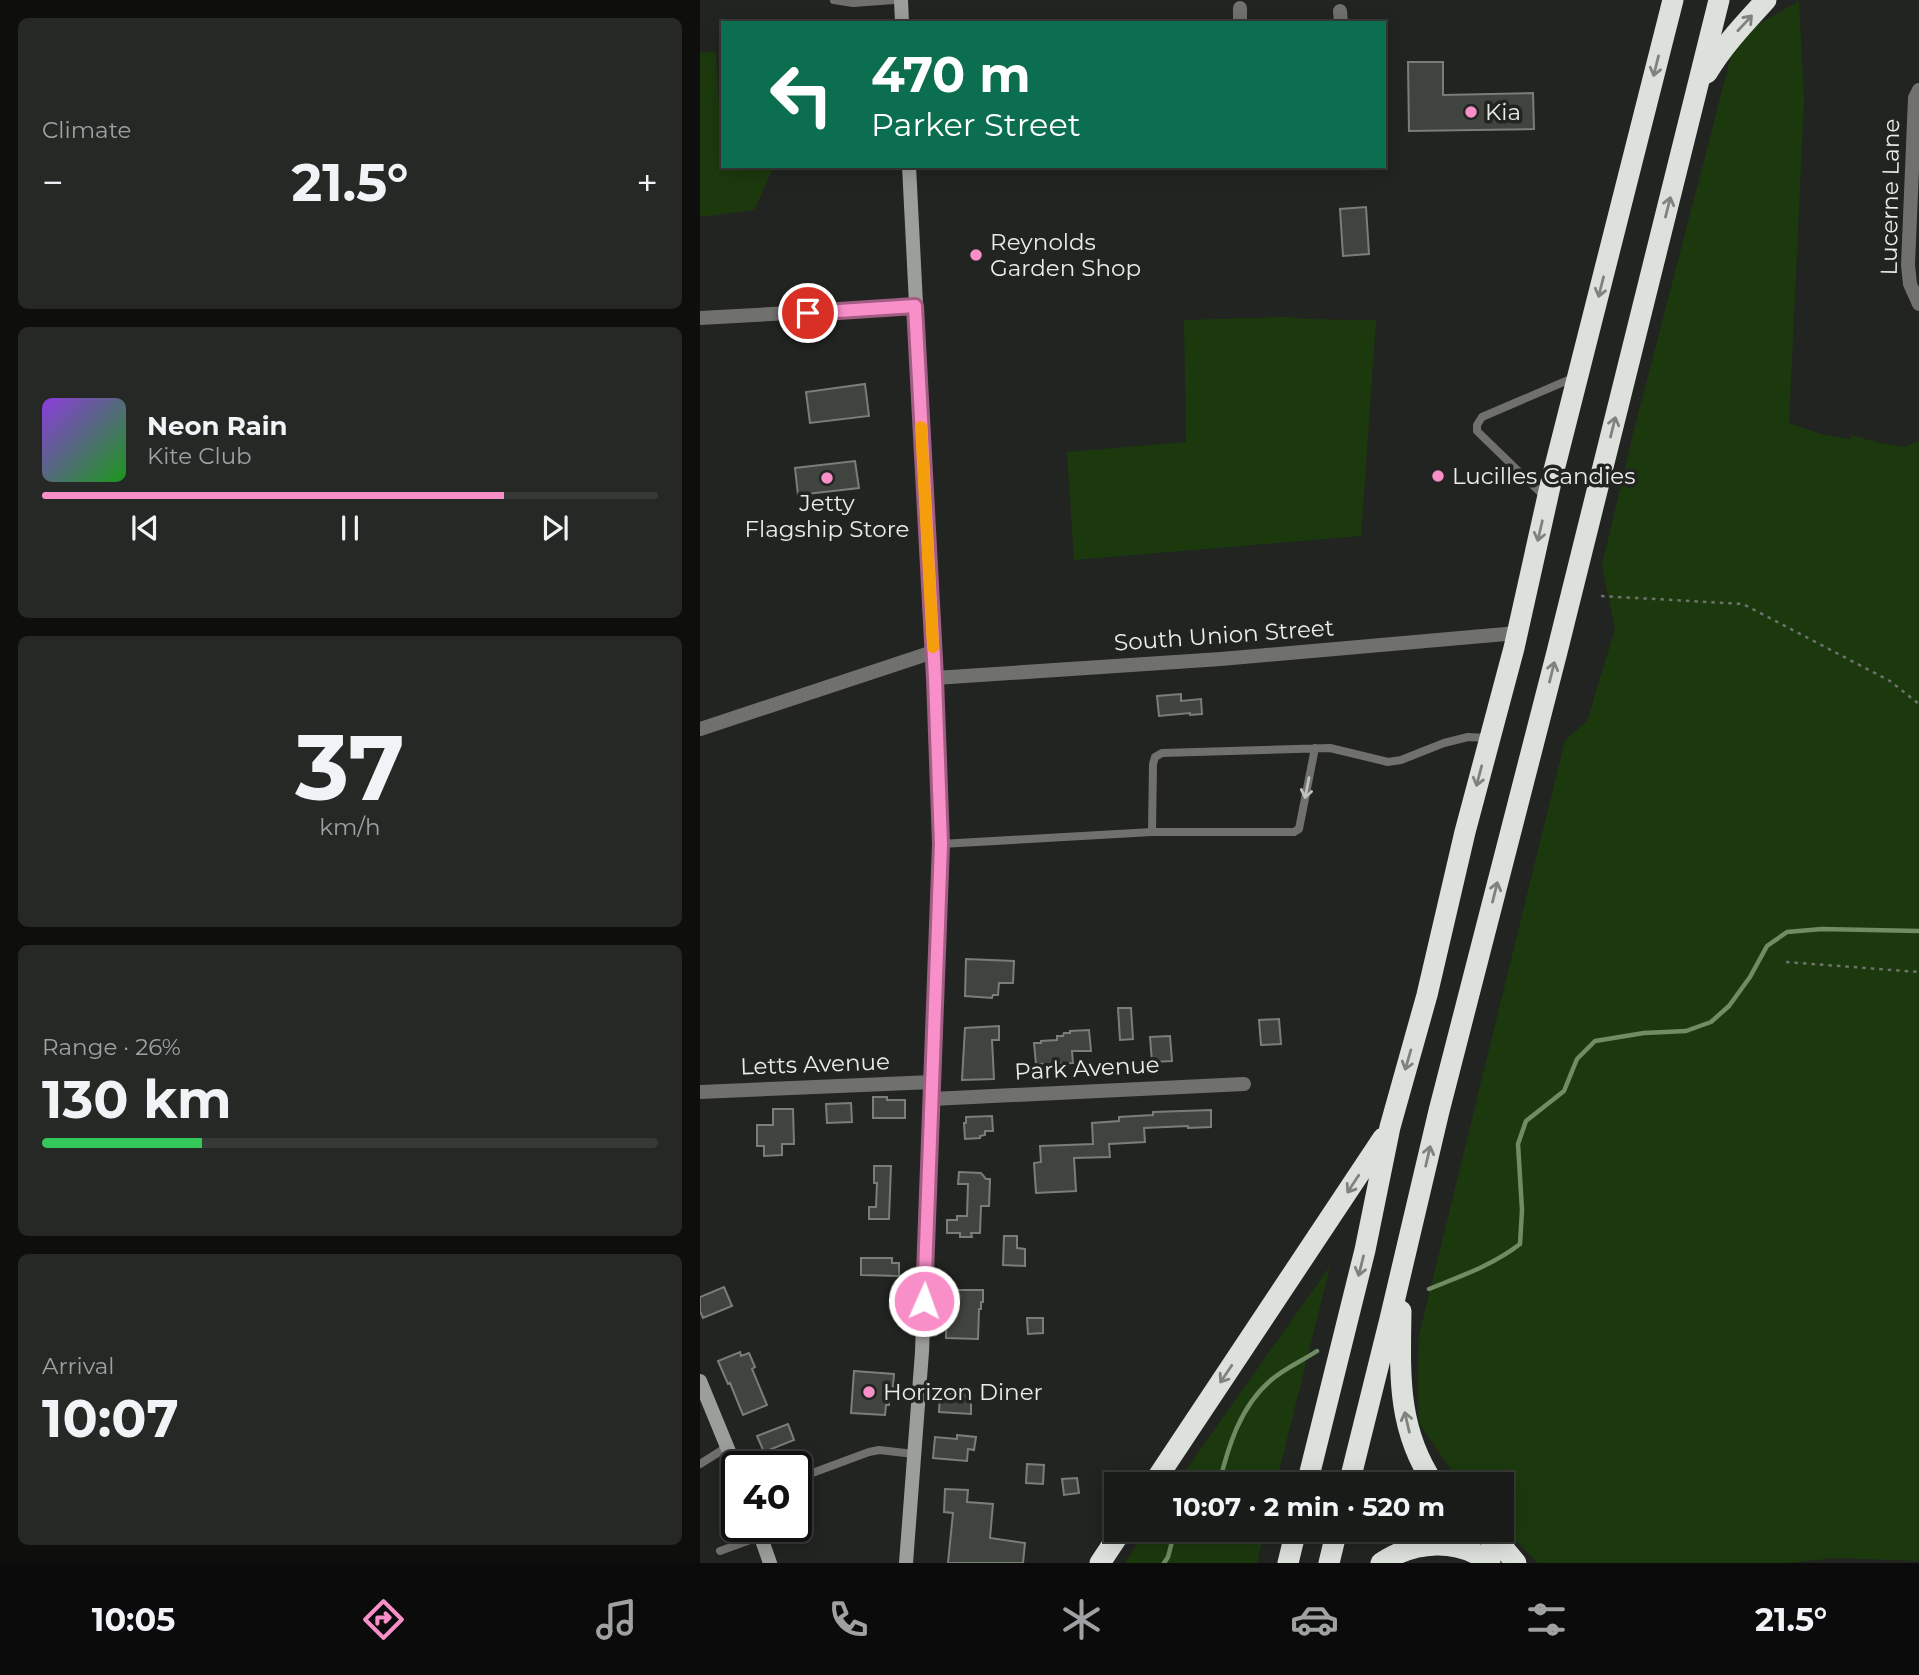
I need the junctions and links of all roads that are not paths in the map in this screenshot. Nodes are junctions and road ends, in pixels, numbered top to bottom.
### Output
1 (834, 0) edge
2 (894, 0) edge
3 (901, 0) edge
4 (1673, 0) edge
5 (1719, 0) edge
6 (1766, 0) edge
7 (902, 21) edge
8 (1698, 87) junction
9 (1919, 90) edge
10 (909, 168) edge
11 (1919, 304) edge
12 (915, 306) junction
13 (700, 318) edge
14 (1579, 376) junction
15 (1547, 499) junction
16 (1517, 634) junction
17 (933, 652) junction
18 (935, 678) junction
19 (700, 729) edge
20 (1489, 738) junction
21 (1315, 748) junction
22 (1152, 832) junction
23 (941, 844) junction
24 (933, 1082) junction
25 (1244, 1084) dead end
26 (700, 1091) edge
27 (932, 1099) junction
28 (1390, 1127) junction
29 (1401, 1270) junction
30 (700, 1381) edge
31 (727, 1447) junction
32 (729, 1451) edge
33 (914, 1454) junction
34 (700, 1464) edge
35 (1161, 1472) edge
36 (1310, 1472) edge
37 (1352, 1472) edge
38 (1427, 1472) edge
39 (812, 1473) edge
40 (738, 1542) edge
41 (763, 1542) edge
42 (1114, 1542) edge
43 (1293, 1542) edge
44 (1334, 1542) edge
45 (1495, 1542) edge
46 (720, 1551) dead end
47 (770, 1563) edge
48 (906, 1563) edge
49 (1100, 1563) edge
50 (1288, 1563) edge
51 (1329, 1563) edge
52 (1381, 1563) edge
53 (1490, 1563) edge
54 (1516, 1563) edge

1 - 2 lane
3 - 7 street
4 -> 14 highway
5 - 8 highway
8 -> 6 highway
29 -> 8 highway
9 - 11 street, Lucerne Lane
10 - 12 street
12 - 13 street
12 - 17 street
14 - 15 highway
14 - 15 lane
15 -> 16 highway
16 - 18 street, South Union Street
16 - 20 highway
17 - 18 street
17 - 19 street
18 - 23 street
20 - 21 lane
20 -> 28 highway
21 -> 22 lane
21 - 22 lane
22 - 23 lane
23 - 24 street
24 - 26 street, Letts Avenue
24 - 27 street
25 - 27 street, Park Avenue
27 - 33 street
28 -> 35 highway
28 -> 36 highway
29 - 37 highway
38 -> 29 highway
30 - 31 street
31 - 32 street
31 - 34 lane
33 - 39 lane
33 - 48 street
40 - 46 lane
41 - 47 street
42 - 49 highway
43 - 50 highway
44 - 51 highway
45 - 54 highway
52 - 53 highway

